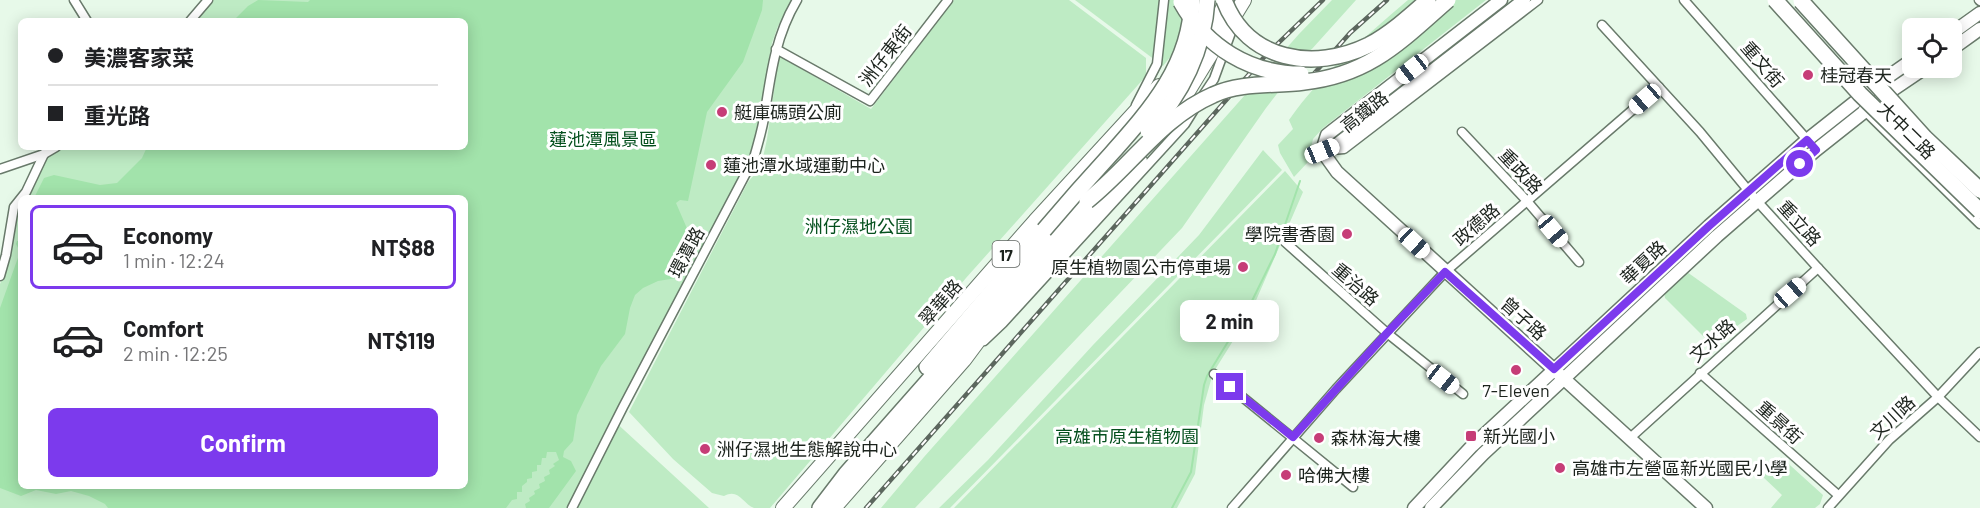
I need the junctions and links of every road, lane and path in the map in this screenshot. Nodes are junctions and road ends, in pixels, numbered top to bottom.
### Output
1 (74, 0) edge
2 (208, 0) edge
3 (797, 0) edge
4 (948, 0) edge
5 (1164, 0) edge
6 (1180, 0) edge
7 (1192, 0) edge
8 (1207, 0) edge
9 (1226, 0) edge
10 (1244, 0) edge
11 (1428, 0) edge
12 (1437, 0) edge
13 (1448, 0) edge
14 (1501, 0) edge
15 (1524, 0) edge
16 (1538, 0) edge
17 (1684, 0) edge
18 (1769, 0) edge
19 (1775, 0) edge
20 (1784, 0) edge
21 (1801, 0) edge
22 (1980, 13) edge
23 (85, 18) edge
24 (193, 18) edge
25 (1602, 25) dead end
26 (1962, 26) edge
27 (1980, 29) edge
28 (1827, 35) dead end
29 (1962, 42) edge
30 (1811, 45) dead end
31 (776, 49) junction
32 (1902, 67) edge
33 (1865, 69) junction
34 (1910, 78) edge
35 (1879, 83) junction
36 (1659, 87) junction
37 (1847, 91) junction
38 (1888, 93) junction
39 (1866, 102) junction
40 (1126, 121) junction
41 (1461, 132) dead end
42 (1807, 140) junction
43 (51, 150) edge
44 (1816, 150) junction
45 (1322, 151) junction
46 (44, 154) junction
47 (0, 169) edge
48 (1749, 190) junction
49 (1978, 192) edge
50 (24, 195) edge
51 (1087, 201) junction
52 (1527, 201) junction
53 (1757, 201) junction
54 (18, 202) edge
55 (1980, 211) edge
56 (1980, 224) edge
57 (1286, 242) dead end
58 (1579, 262) dead end
59 (1818, 268) junction
60 (1445, 272) junction
61 (0, 276) edge
62 (1387, 333) junction
63 (1980, 351) edge
64 (1700, 373) junction
65 (1214, 374) dead end
66 (1559, 374) junction
67 (1463, 394) dead end
68 (1938, 397) junction
69 (1293, 437) junction
70 (1980, 437) edge
71 (1629, 439) junction
72 (1353, 487) dead end
73 (1838, 495) junction
74 (1431, 502) edge
75 (572, 508) edge
76 (783, 508) edge
77 (807, 508) edge
78 (820, 508) edge
79 (834, 508) edge
80 (1233, 508) edge
81 (1414, 508) edge
82 (1706, 508) edge
83 (1828, 508) edge

1 - 23 street
2 - 24 street
3 - 31 street, 環潭路
4 - 31 street, 洲仔東街
5 - 40 street, 翠華路
6 - 12 highway, bridge
7 - 77 highway, bridge
8 - 51 highway, bridge
9 - 11 highway, bridge
9 - 40 main road, 翠華路 / 17
10 - 79 main road, 17
13 - 51 highway, bridge
14 - 45 street, 高鐵路
15 - 45 street, 高鐵路
16 - 45 street, 高鐵路
17 - 42 street, 重文街
18 - 37 street, 大中二路
19 - 55 highway, bridge
20 - 39 highway
21 - 33 street, 大中二路
21 - 49 highway, bridge
22 - 26 street
25 - 36 street, 重立路
27 - 29 street
28 - 33 street, 大中二路
30 - 37 street
31 - 75 street, 環潭路
32 - 35 street, 華夏路
33 - 35 street, 大中二路
34 - 38 street, 華夏路
35 - 38 street, 大中二路
35 - 39 street, 華夏路
36 - 48 street, 重立路
36 - 52 street, 政德路
37 - 39 street, 大中二路
38 - 39 street, 華夏路
38 - 49 street, 大中二路
39 - 42 street, 華夏路
39 - 44 street, 華夏路
39 - 56 street, 大中二路
40 - 76 main road, 翠華路 / 17
41 - 52 street, 重政路
42 - 44 street, 重文街
42 - 48 street, 華夏路
43 - 46 street
44 - 53 street, 華夏路
45 - 60 street, 曾子路
46 - 47 street
46 - 50 street
48 - 53 street, 重立路
48 - 66 street, 華夏路
51 - 78 highway
52 - 58 street, 重政路
52 - 60 street, 政德路
53 - 59 street, 重立路
53 - 66 street, 華夏路
54 - 61 street
57 - 62 street, 重治路
59 - 64 street, 文水路
59 - 68 street, 重立路
60 - 62 street, 政德路
60 - 66 street, 曾子路
62 - 67 street, 重治路
62 - 69 street, 政德路
63 - 68 street, 文川路
64 - 71 street, 文水路
64 - 73 street, 重景街
65 - 69 street
66 - 71 street, 曾子路
66 - 74 street, 華夏路
68 - 70 street, 重立路
68 - 73 street, 文川路
69 - 72 street
69 - 80 street, 政德路
71 - 82 street, 曾子路
73 - 83 street, 文川路
74 - 81 street, 華夏路

